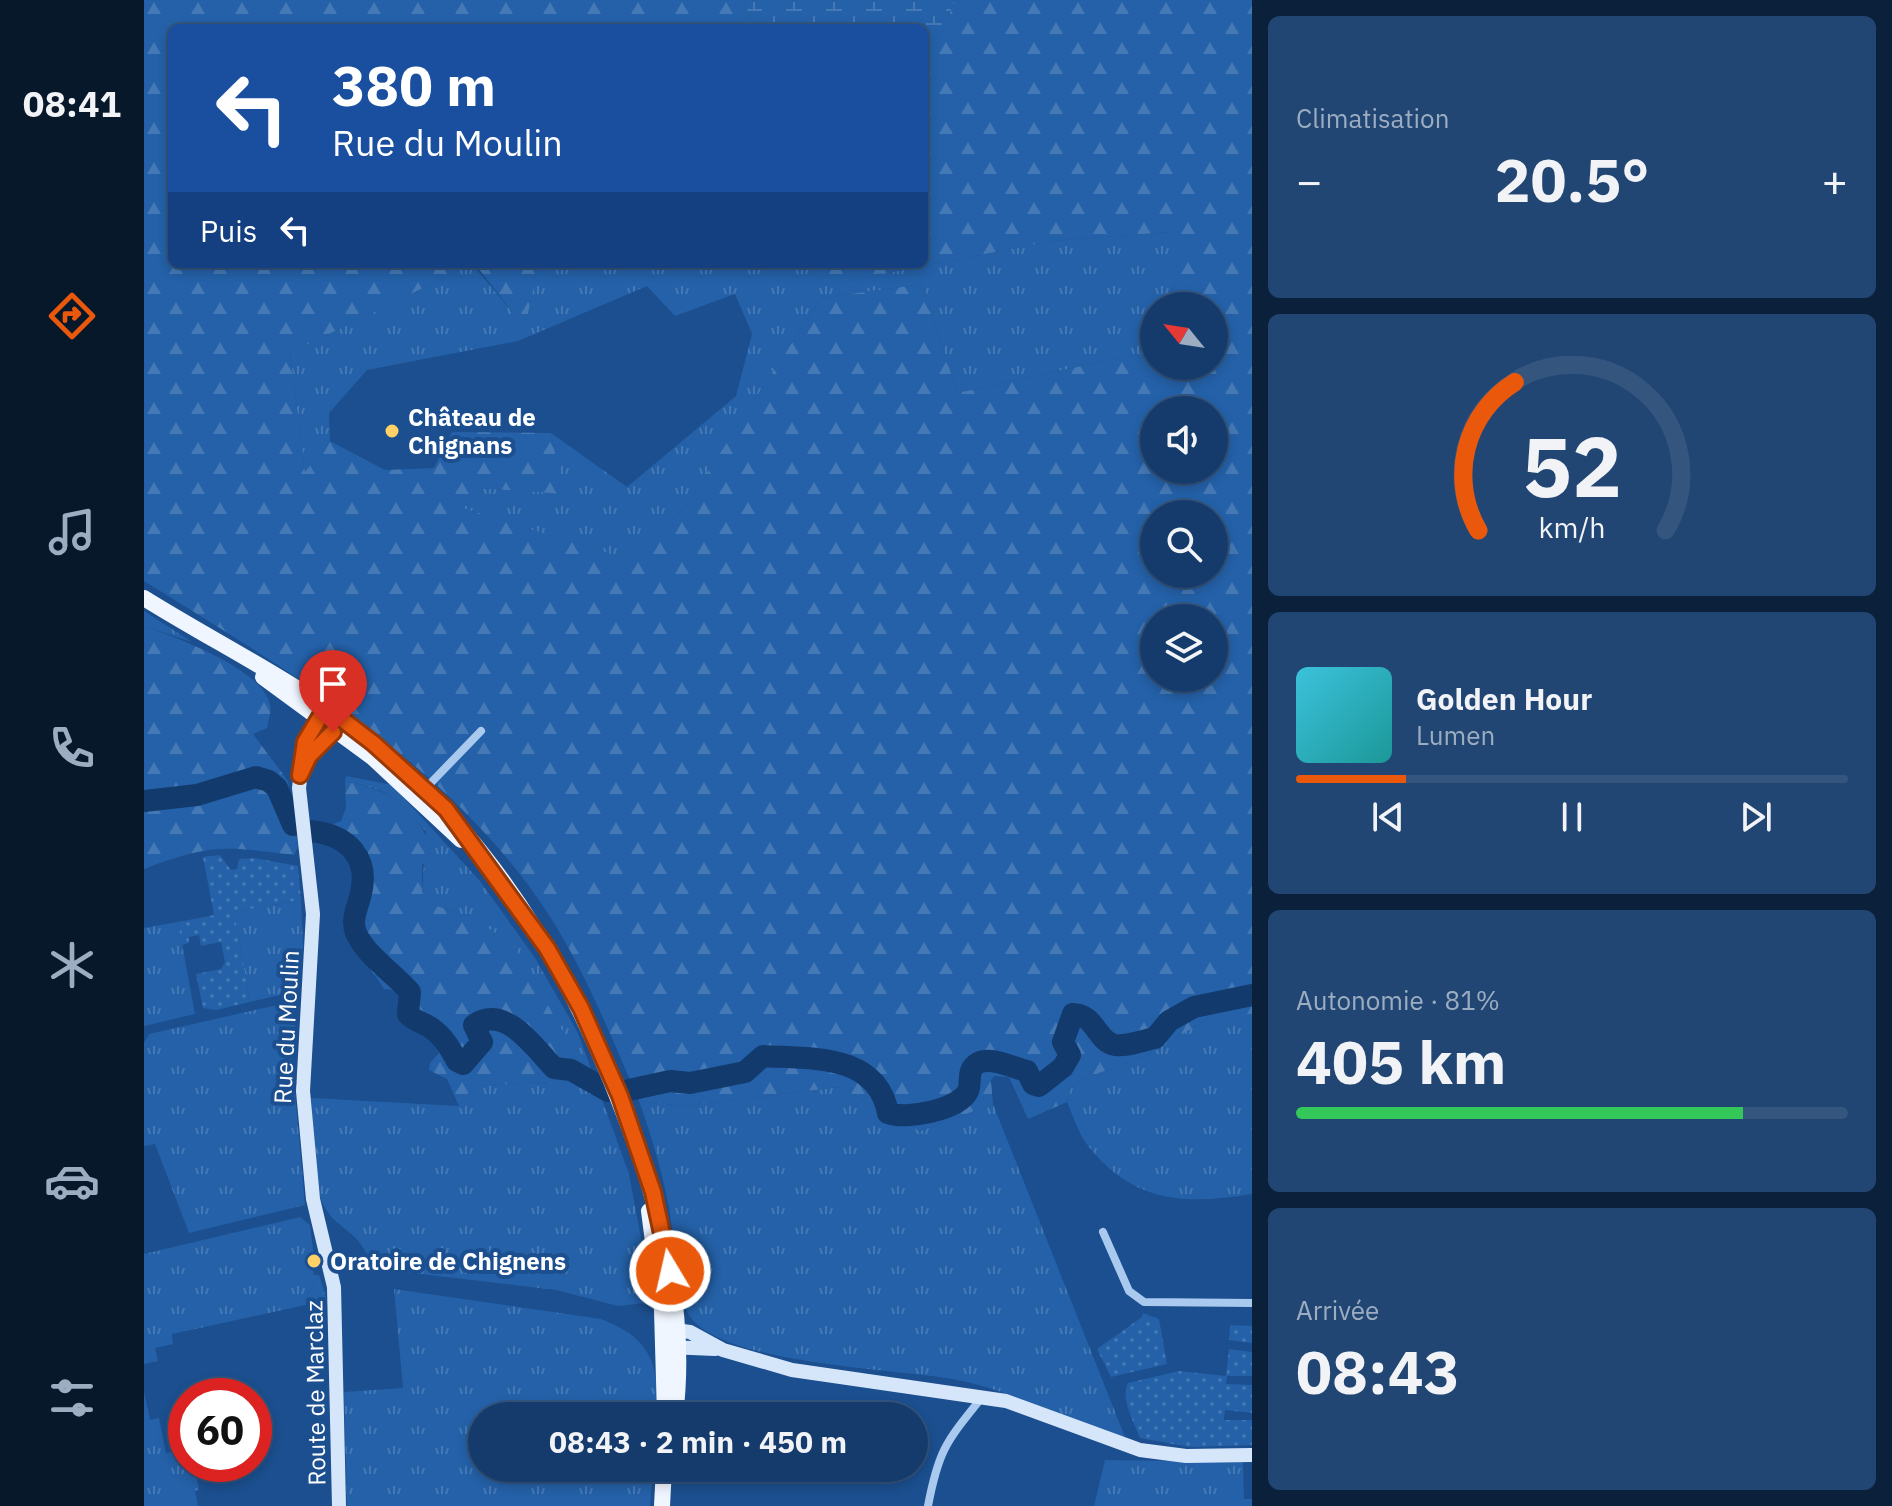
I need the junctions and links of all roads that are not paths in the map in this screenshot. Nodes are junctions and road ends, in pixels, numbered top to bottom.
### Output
1 (144, 598) edge
2 (322, 712) junction
3 (339, 725) junction
4 (481, 731) dead end
5 (300, 775) junction
6 (421, 793) junction
7 (1103, 1232) dead end
8 (333, 1279) joint
9 (1252, 1303) edge
10 (669, 1329) junction
11 (670, 1347) junction
12 (723, 1350) junction
13 (983, 1396) junction
14 (666, 1402) edge
15 (674, 1402) edge
16 (1252, 1455) edge
17 (664, 1482) edge
18 (339, 1506) edge
19 (662, 1506) edge
20 (928, 1506) edge

1 - 2 main road
2 - 3 main road
2 - 5 street, Rue du Moulin
3 - 5 street
3 - 6 main road
4 - 6 street
5 - 8 street, Rue du Moulin
6 - 10 main road
7 - 9 street
8 - 18 street, Route de Marclaz
10 - 11 main road
10 - 12 street
11 - 12 street
11 - 14 main road
11 - 15 main road
12 - 13 street
13 - 16 street
13 - 20 street
17 - 19 main road

